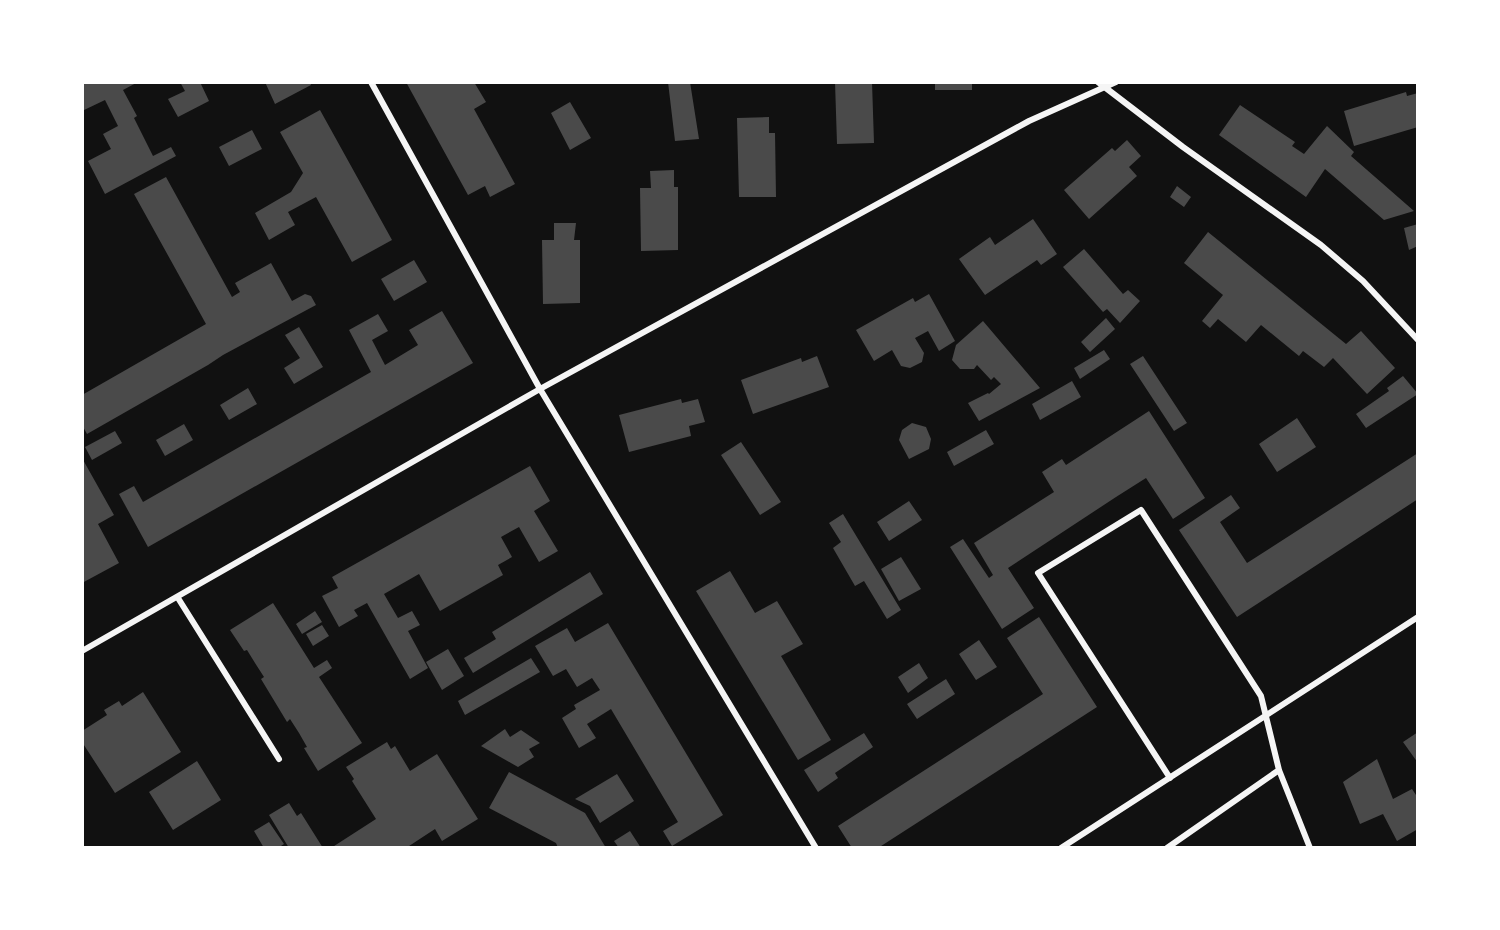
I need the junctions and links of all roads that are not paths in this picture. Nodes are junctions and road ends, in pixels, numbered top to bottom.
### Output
1 (371, 82) edge
2 (1116, 82) edge
3 (1100, 85) edge
4 (1418, 340) edge
5 (540, 389) junction
6 (178, 598) junction
7 (1418, 617) edge
8 (82, 651) edge
9 (1266, 716) junction
10 (279, 759) dead end
11 (1279, 770) junction
12 (1170, 778) junction
13 (816, 848) edge
14 (1061, 848) edge
15 (1167, 848) edge
16 (1310, 848) edge

1 - 5 street
2 - 3 street
3 - 4 street
3 - 5 street
5 - 6 street
5 - 13 street
6 - 8 street
6 - 10 street
7 - 9 street
9 - 11 street
9 - 12 street
9 - 12 street
11 - 15 street
11 - 16 street
12 - 14 street

